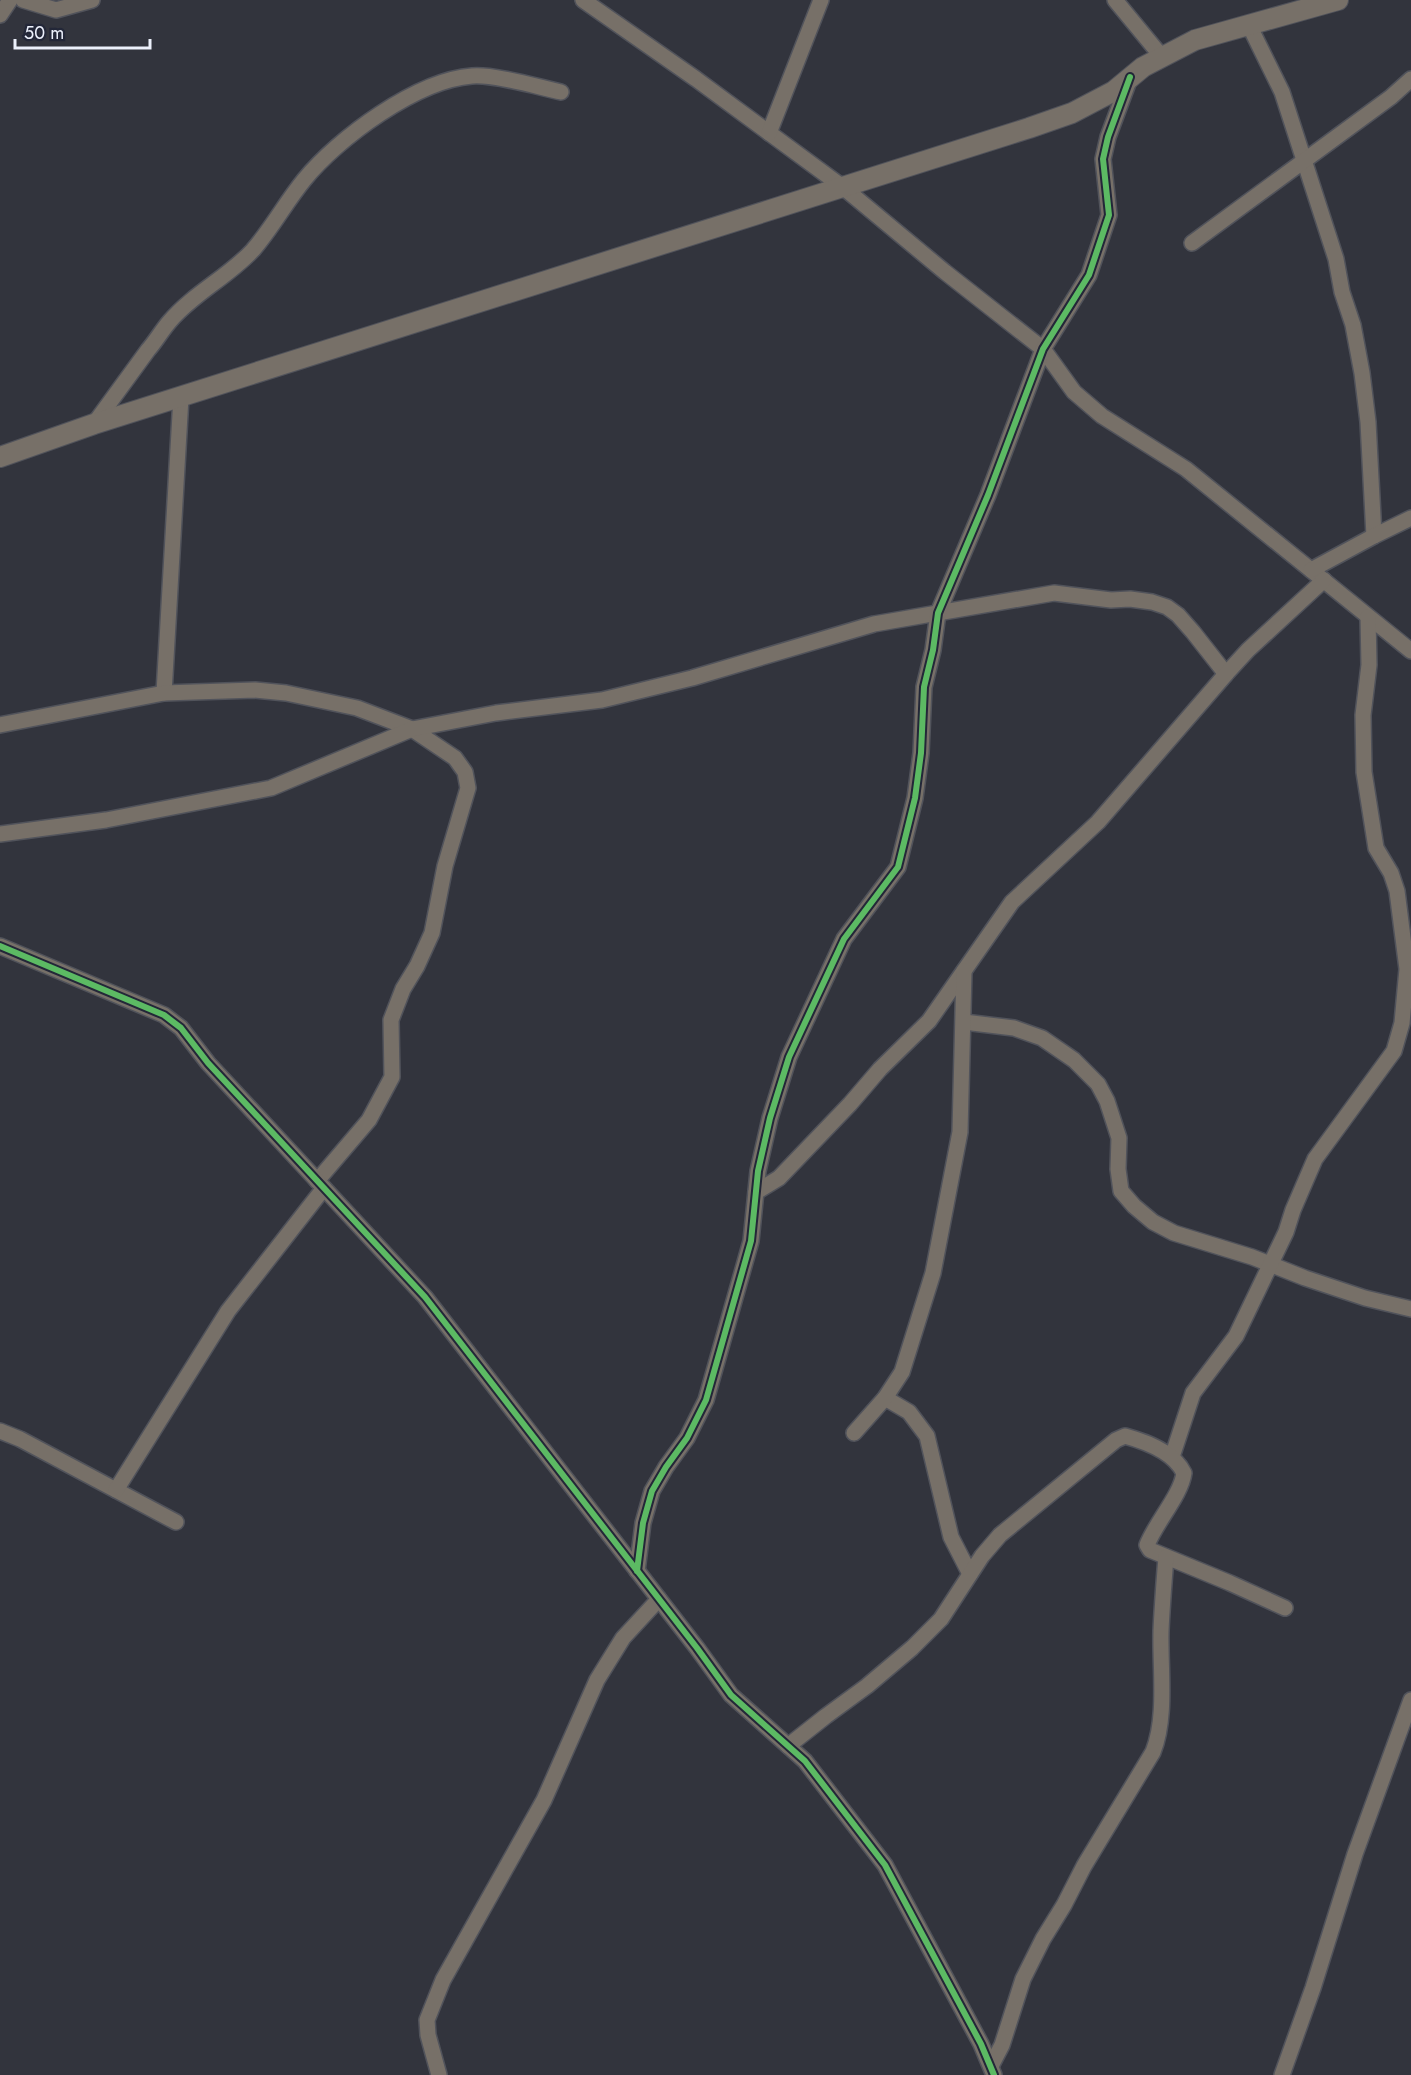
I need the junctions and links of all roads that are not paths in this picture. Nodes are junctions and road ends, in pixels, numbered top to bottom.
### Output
1 (10, 0) edge
2 (23, 0) edge
3 (92, 0) edge
4 (583, 0) edge
5 (821, 0) edge
6 (1115, 0) edge
7 (1338, 0) edge
8 (0, 15) edge
9 (1249, 25) junction
10 (1162, 57) junction
11 (1130, 77) junction
12 (1411, 79) edge
13 (561, 92) dead end
14 (769, 132) junction
15 (1303, 160) junction
16 (844, 188) junction
17 (1192, 243) dead end
18 (1043, 349) junction
19 (181, 397) junction
20 (94, 424) junction
21 (0, 457) edge
22 (1411, 518) edge
23 (1374, 536) junction
24 (1311, 570) junction
25 (1324, 580) junction
26 (938, 613) junction
27 (1368, 617) junction
28 (1411, 651) edge
29 (1226, 674) junction
30 (164, 693) junction
31 (0, 725) edge
32 (412, 729) junction
33 (0, 834) edge
34 (0, 946) edge
35 (964, 971) junction
36 (964, 1022) junction
37 (321, 1184) junction
38 (756, 1192) junction
39 (1271, 1264) junction
40 (1411, 1309) edge
41 (885, 1398) junction
42 (0, 1431) edge
43 (854, 1433) dead end
44 (1172, 1457) junction
45 (116, 1490) junction
46 (176, 1522) dead end
47 (1166, 1557) junction
48 (637, 1570) junction
49 (970, 1574) junction
50 (659, 1599) junction
51 (1285, 1608) dead end
52 (1411, 1700) edge
53 (788, 1746) junction
54 (992, 2071) edge
55 (440, 2075) edge
56 (1282, 2075) edge

1 - 8 street
2 - 3 street
4 - 14 street
5 - 14 street
6 - 10 street
7 - 9 street
9 - 10 street
9 - 15 street
10 - 11 street
11 - 16 street
11 - 18 street
12 - 15 street
13 - 20 street
14 - 16 street
15 - 17 street
15 - 23 street
16 - 18 street
16 - 19 street
18 - 24 street
18 - 26 street
19 - 20 street
19 - 30 street
20 - 21 street
22 - 23 street
23 - 24 street
24 - 25 street
25 - 27 street
25 - 29 street
26 - 29 street
26 - 32 street
26 - 38 street
27 - 28 street
27 - 39 street
29 - 35 street
30 - 31 street
30 - 32 street
32 - 33 street
32 - 37 street
34 - 37 street
35 - 36 street
35 - 38 street
36 - 39 street
36 - 41 street
37 - 45 street
37 - 48 street
38 - 48 street
39 - 40 street
39 - 44 street
41 - 43 street
41 - 49 street
42 - 45 street
44 - 47 street
44 - 49 street
45 - 46 street
47 - 51 street
47 - 54 street
48 - 50 street
49 - 53 street
50 - 53 street
50 - 55 street
52 - 56 street
53 - 54 street

